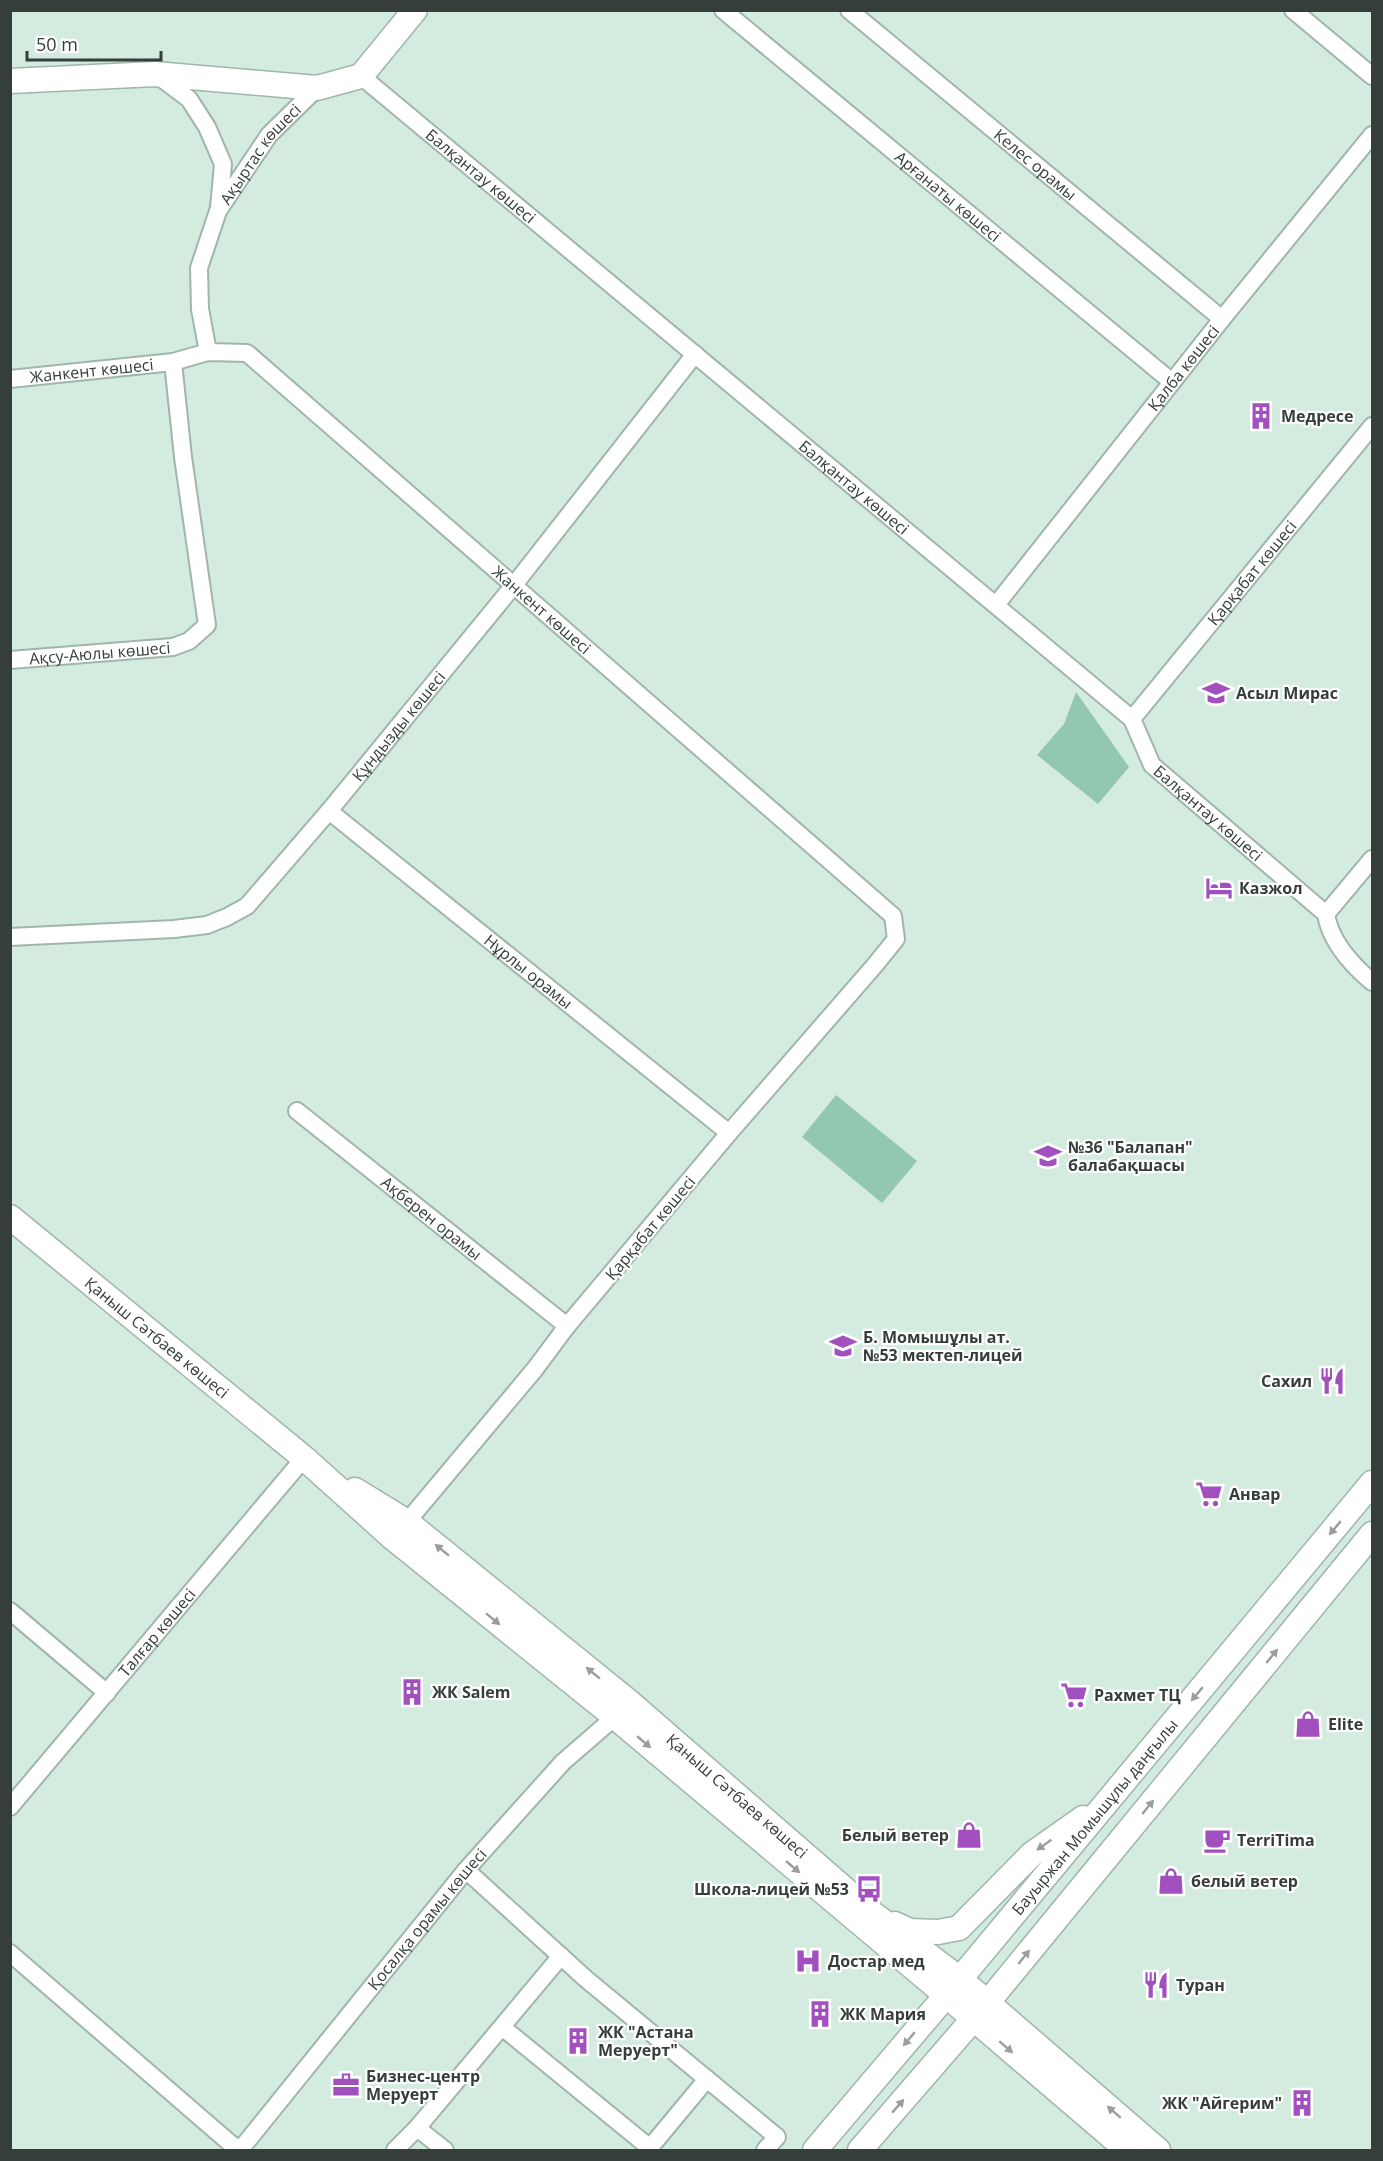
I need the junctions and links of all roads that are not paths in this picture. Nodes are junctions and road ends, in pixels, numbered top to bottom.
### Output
1 (415, 10) edge
2 (723, 10) edge
3 (849, 10) edge
4 (1293, 10) edge
5 (155, 74) junction
6 (361, 76) junction
7 (1372, 76) edge
8 (10, 81) edge
9 (317, 88) junction
10 (1372, 135) edge
11 (218, 212) junction
12 (1222, 319) junction
13 (208, 352) junction
14 (695, 354) junction
15 (174, 362) junction
16 (10, 379) edge
17 (1172, 382) junction
18 (1372, 426) edge
19 (514, 585) junction
20 (996, 604) junction
21 (189, 641) joint
22 (10, 660) edge
23 (1132, 719) junction
24 (329, 811) junction
25 (1372, 859) edge
26 (1326, 914) junction
27 (893, 915) joint
28 (10, 937) edge
29 (1372, 982) edge
30 (297, 1111) dead end
31 (729, 1133) junction
32 (10, 1217) edge
33 (567, 1326) junction
34 (304, 1458) junction
35 (1372, 1483) edge
36 (400, 1530) junction
37 (1372, 1534) edge
38 (10, 1611) edge
39 (107, 1693) junction
40 (621, 1709) junction
41 (1109, 1799) junction
42 (10, 1807) edge
43 (466, 1870) junction
44 (872, 1913) junction
45 (10, 1953) edge
46 (561, 1956) junction
47 (953, 1987) junction
48 (981, 2010) junction
49 (502, 2027) junction
50 (707, 2079) junction
51 (417, 2128) junction
52 (649, 2149) edge
53 (241, 2150) edge
54 (395, 2151) edge
55 (445, 2151) edge
56 (765, 2151) edge
57 (815, 2151) edge
58 (860, 2151) edge
59 (1127, 2151) edge
60 (1158, 2151) edge

1 - 6 main road
2 - 17 street, Арғанаты көшесі
3 - 12 street, Келес орамы
4 - 7 street
5 - 8 main road
5 - 9 main road
5 - 11 street
6 - 9 main road, Ақыртас көшесі
6 - 14 street, Балқантау көшесі
9 - 11 street, Ақыртас көшесі
10 - 12 street, Қалба көшесі
11 - 13 street, Ақыртас көшесі
12 - 17 street, Қалба көшесі
13 - 15 street, Жанкент көшесі
13 - 19 street, Жанкент көшесі
14 - 19 street, Құндызды көшесі
14 - 20 street, Балқантау көшесі
15 - 16 street, Жанкент көшесі
15 - 21 street, Жанкент көшесі
17 - 20 street, Қалба көшесі
18 - 23 street, Қарқабат көшесі
19 - 24 street, Құндызды көшесі
19 - 27 street, Жанкент көшесі
20 - 23 street, Балқантау көшесі
21 - 22 street, Ақсу-Аюлы көшесі
23 - 26 street, Балқантау көшесі
24 - 28 street, Құндызды көшесі
24 - 31 street, Нұрлы орамы
25 - 26 street
26 - 29 street
27 - 31 street, Қарқабат көшесі
30 - 33 street, Ақберен орамы
31 - 33 street, Қарқабат көшесі
32 - 34 main road, Қаныш Сәтбаев көшесі
33 - 36 street, Қарқабат көшесі
34 - 36 main road, Қаныш Сәтбаев көшесі
34 - 39 street, Талғар көшесі
35 -> 41 main road, Бауыржан Момышұлы даңғылы
36 - 40 main road, Қаныш Сәтбаев көшесі
48 -> 37 main road, Бауыржан Момышұлы даңғылы
38 - 39 street
39 - 42 street, Талғар көшесі
40 - 43 street, Қосалқа орамы көшесі
40 - 44 main road, Қаныш Сәтбаев көшесі
40 -> 47 main road, Қаныш Сәтбаев көшесі
41 -> 44 main road
41 - 47 main road, Бауыржан Момышұлы даңғылы
43 - 46 street
43 - 53 street, Қосалқа орамы көшесі
44 - 47 main road, Қаныш Сәтбаев көшесі
45 - 53 street
46 - 49 street
46 - 50 street
47 - 48 main road, Қаныш Сәтбаев көшесі
47 -> 57 main road, Бауыржан Момышұлы даңғылы
58 -> 48 main road, Бауыржан Момышұлы даңғылы
48 -> 59 main road, Қаныш Сәтбаев көшесі
60 -> 48 main road, Қаныш Сәтбаев көшесі
49 - 51 street
49 - 52 street
50 - 52 street
50 - 56 street
51 - 54 street
51 - 55 street

